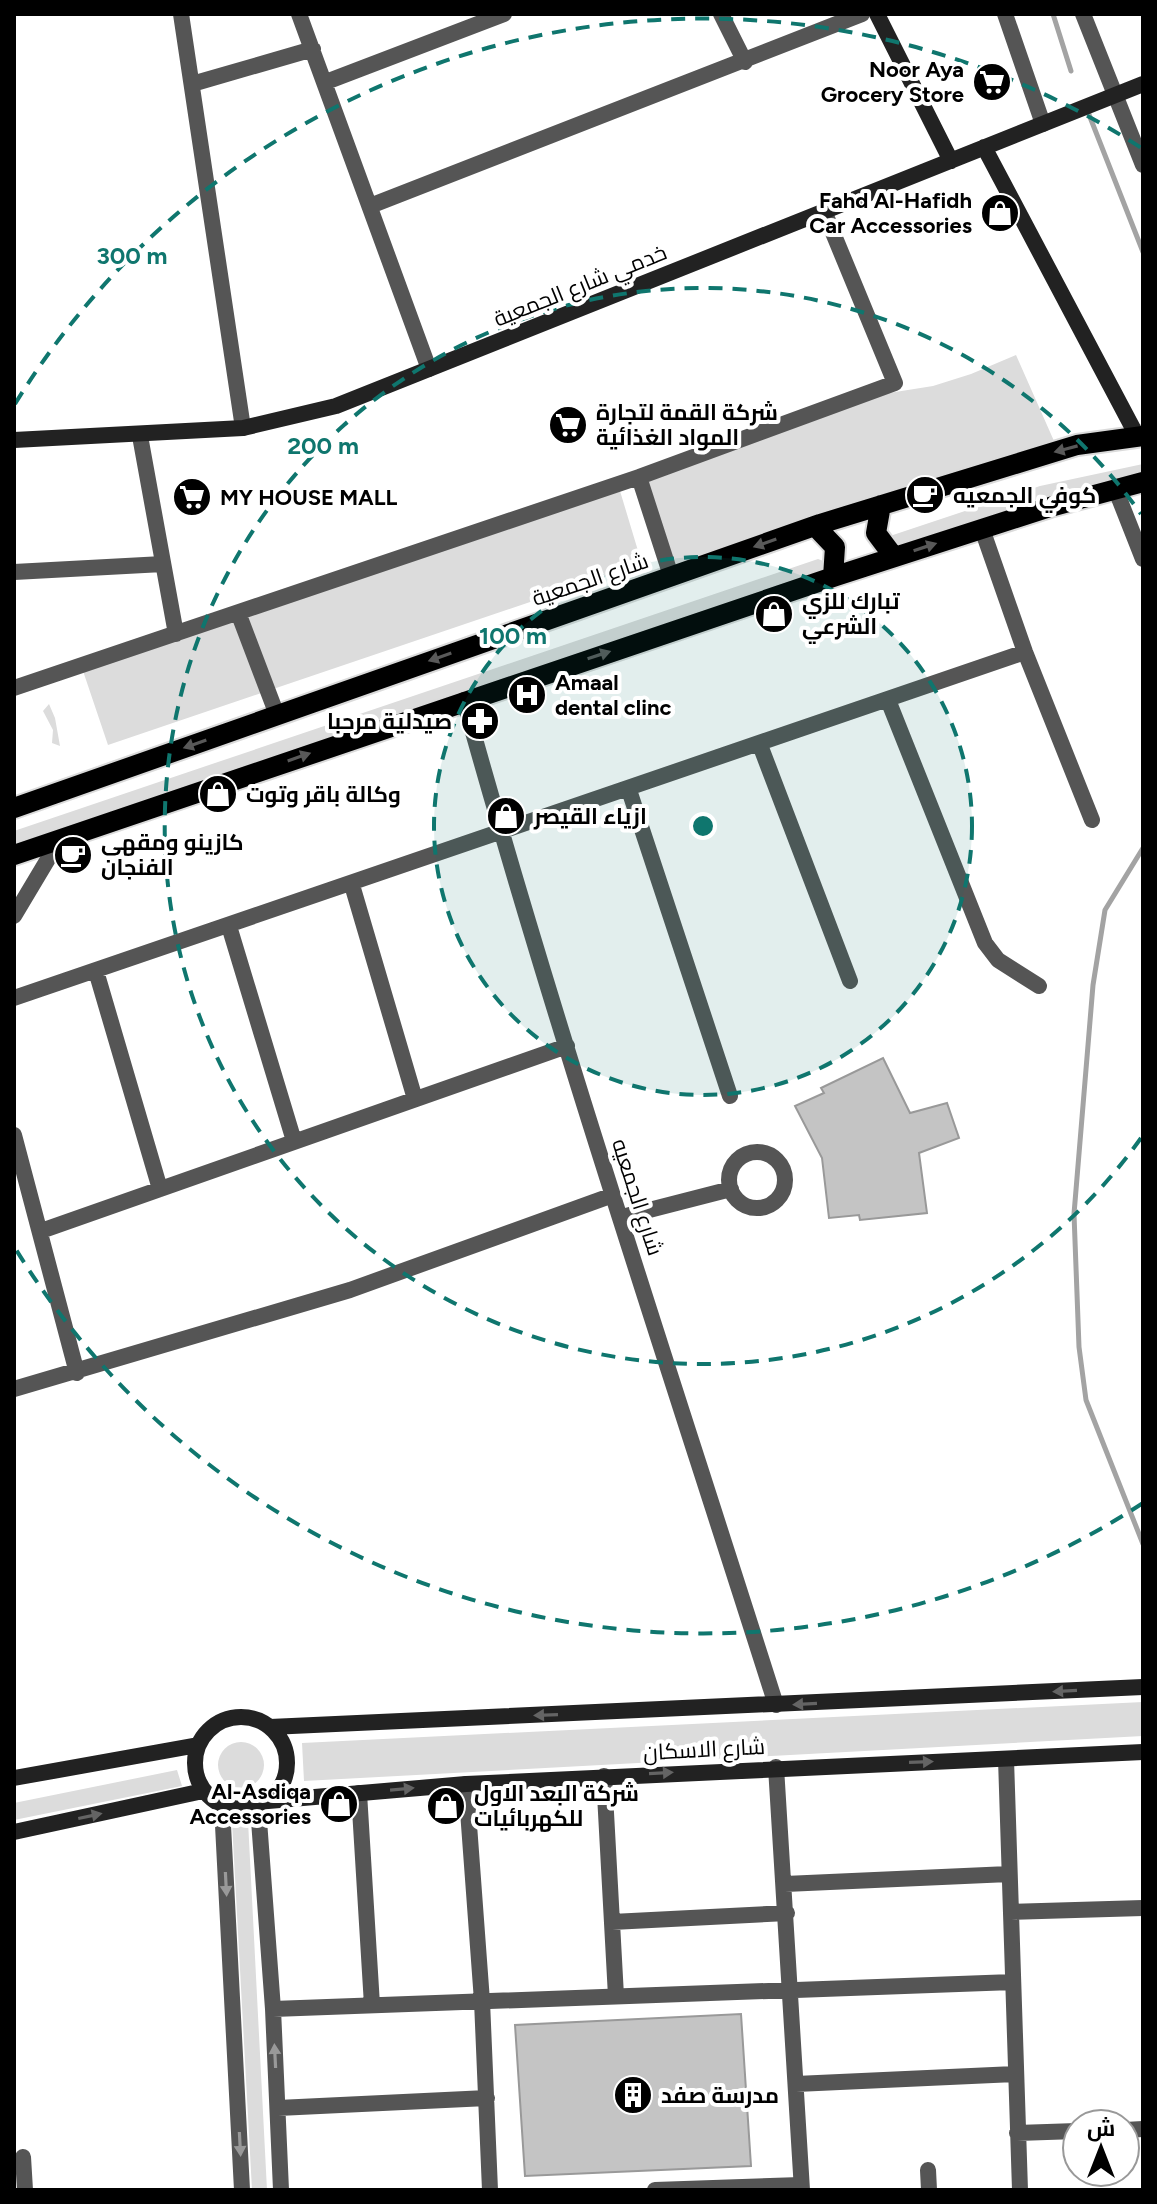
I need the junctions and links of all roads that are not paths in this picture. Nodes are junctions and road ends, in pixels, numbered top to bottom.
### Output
1 (181, 14) edge
2 (299, 14) edge
3 (504, 14) edge
4 (721, 14) edge
5 (862, 14) edge
6 (877, 14) edge
7 (1005, 14) edge
8 (1083, 14) edge
9 (313, 49) junction
10 (745, 62) junction
11 (326, 82) junction
12 (192, 84) junction
13 (1143, 84) edge
14 (1118, 94) junction
15 (1043, 124) junction
16 (984, 147) junction
17 (951, 161) junction
18 (1143, 165) edge
19 (370, 206) junction
20 (824, 211) junction
21 (429, 369) junction
22 (243, 428) junction
23 (140, 436) junction
24 (1140, 436) edge
25 (14, 440) edge
26 (639, 477) junction
27 (1143, 482) edge
28 (1115, 488) junction
29 (881, 505) junction
30 (815, 526) junction
31 (982, 529) junction
32 (894, 557) junction
33 (1143, 559) edge
34 (163, 564) junction
35 (14, 572) edge
36 (671, 576) junction
37 (833, 577) junction
38 (239, 615) junction
39 (176, 634) junction
40 (1025, 652) junction
41 (14, 688) edge
42 (464, 700) junction
43 (888, 700) junction
44 (277, 715) junction
45 (760, 745) junction
46 (629, 790) junction
47 (14, 808) edge
48 (1092, 820) dead end
49 (501, 833) junction
50 (60, 839) junction
51 (14, 855) edge
52 (352, 885) junction
53 (14, 916) edge
54 (229, 926) junction
55 (96, 971) junction
56 (850, 981) dead end
57 (1039, 986) dead end
58 (14, 998) edge
59 (567, 1046) junction
60 (730, 1096) dead end
61 (415, 1099) junction
62 (14, 1135) edge
63 (294, 1141) junction
64 (160, 1189) junction
65 (731, 1189) dead end
66 (613, 1195) junction
67 (622, 1217) junction
68 (41, 1231) junction
69 (77, 1373) junction
70 (14, 1389) edge
71 (1143, 1687) edge
72 (776, 1705) junction
73 (270, 1727) junction
74 (198, 1745) junction
75 (1143, 1752) edge
76 (1006, 1759) junction
77 (776, 1767) junction
78 (604, 1776) junction
79 (14, 1778) edge
80 (466, 1784) junction
81 (203, 1791) junction
82 (359, 1793) junction
83 (263, 1804) junction
84 (222, 1806) junction
85 (14, 1832) edge
86 (1009, 1874) junction
87 (785, 1884) junction
88 (1143, 1908) edge
89 (1011, 1912) junction
90 (787, 1913) junction
91 (612, 1922) junction
92 (1013, 1982) junction
93 (791, 1990) junction
94 (616, 1996) junction
95 (482, 2001) junction
96 (372, 2005) junction
97 (273, 2009) junction
98 (1015, 2074) junction
99 (796, 2084) junction
100 (487, 2098) junction
101 (278, 2108) junction
102 (1061, 2132) edge
103 (1017, 2133) junction
104 (23, 2157) dead end
105 (928, 2170) dead end
106 (802, 2188) edge
107 (25, 2190) edge
108 (242, 2190) edge
109 (281, 2190) edge
110 (490, 2190) edge
111 (655, 2190) edge
112 (929, 2190) edge
113 (1020, 2190) edge

1 - 12 street
2 - 9 street
3 - 11 street
4 - 10 street
5 - 10 street
6 - 17 main road
7 - 15 street
8 - 14 street
9 - 11 street
9 - 12 street
10 - 19 street
11 - 19 street
12 - 22 street
13 - 14 main road, خدمي شارع الجمعية
14 - 15 main road, خدمي شارع الجمعية
14 - 18 street
15 - 16 main road, خدمي شارع الجمعية
16 - 17 main road, خدمي شارع الجمعية
16 - 24 main road
17 - 20 main road, خدمي شارع الجمعية
19 - 21 street
20 - 21 main road, خدمي شارع الجمعية
20 - 26 street
21 - 22 main road, خدمي شارع الجمعية
22 - 23 main road, خدمي شارع الجمعية
23 - 25 main road, خدمي شارع الجمعية
23 - 34 street
24 -> 29 main road, شارع الجمعية
26 - 36 street
26 - 38 street
27 - 28 main road
28 - 31 main road
28 - 33 street
29 - 30 main road, شارع الجمعية
29 - 32 main road
30 -> 36 main road, شارع الجمعية
30 - 37 main road
32 -> 31 main road
31 - 40 street
32 - 37 main road
34 - 35 street
34 - 39 street
36 -> 44 main road, شارع الجمعية
42 -> 37 main road
38 - 39 street
38 - 44 street
39 - 41 street
40 - 43 street
40 - 48 street
42 - 49 street, شارع الجمعيه
50 -> 42 main road
43 - 45 street
43 - 57 street
44 -> 47 main road, شارع الجمعية
45 - 46 street
45 - 56 street
46 - 49 street
46 - 60 street
49 - 52 street
49 - 59 street, شارع الجمعيه
50 - 51 main road
50 - 53 street
52 - 54 street
52 - 61 street
54 - 55 street
54 - 63 street
55 - 58 street
55 - 64 street
59 - 61 street
59 - 66 street, شارع الجمعيه
61 - 63 street
62 - 68 street
63 - 64 street
64 - 68 street
65 - 67 street
66 - 67 street, شارع الجمعيه
66 - 69 street
67 - 72 street, شارع الجمعيه
68 - 69 street
69 - 70 street
71 -> 72 main road, شارع الاسكان
72 -> 73 main road, شارع الاسكان
73 - 74 main road
73 - 83 main road
74 - 79 main road
74 - 81 main road
75 - 76 main road, شارع الاسكان
77 -> 76 main road, شارع الاسكان
76 - 86 street
78 -> 77 main road, شارع الاسكان
77 - 87 street
78 - 80 main road, شارع الاسكان
78 - 91 street
82 -> 80 main road, شارع الاسكان
80 - 95 street
81 - 84 main road
85 -> 81 main road
82 - 83 main road, شارع الاسكان
82 - 96 street
83 - 84 main road
83 - 97 street
84 -> 108 street
86 - 87 street
86 - 89 street
87 - 90 street
88 - 89 street
89 - 92 street
90 - 91 street
90 - 93 street
91 - 94 street
92 - 93 street
92 - 98 street
93 - 94 street
93 - 99 street
94 - 95 street
95 - 96 street
95 - 100 street
96 - 97 street
101 -> 97 street
98 - 99 street
98 - 103 street
99 - 106 street
100 - 101 street
100 - 110 street
101 - 109 street
102 - 103 street
103 - 113 street
104 - 107 street
105 - 112 street
106 - 111 street

